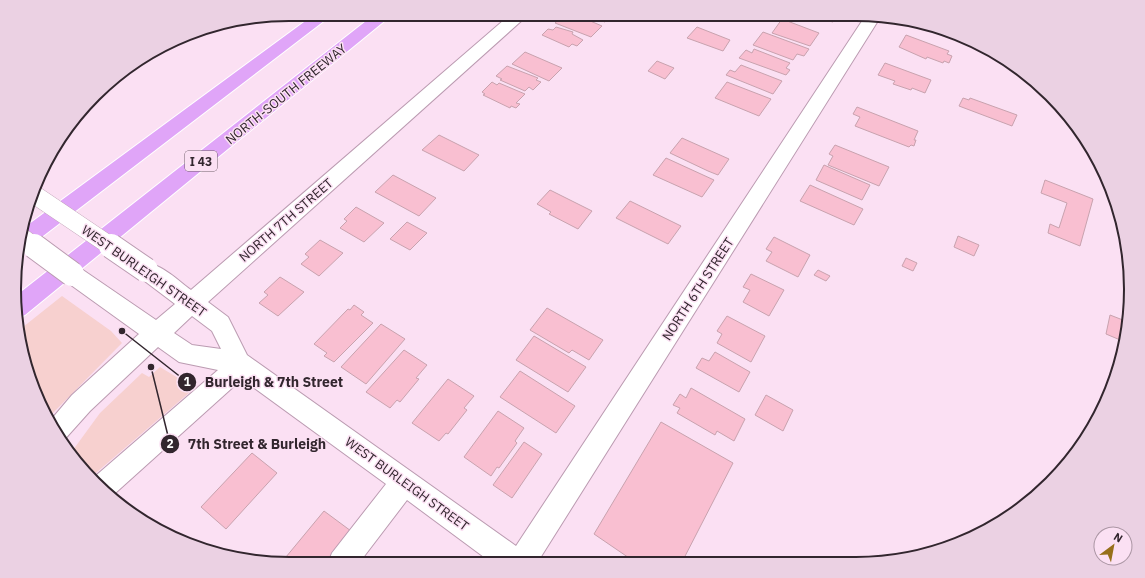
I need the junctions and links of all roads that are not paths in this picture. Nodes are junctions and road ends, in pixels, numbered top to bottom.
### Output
1 (316, 21) edge
2 (376, 21) edge
3 (513, 21) edge
4 (870, 22) edge
5 (37, 197) edge
6 (76, 201) junction
7 (28, 230) edge
8 (26, 239) edge
9 (26, 240) edge
10 (192, 302) junction
11 (22, 304) edge
12 (156, 334) junction
13 (240, 364) junction
14 (60, 428) edge
15 (404, 482) junction
16 (105, 484) edge
17 (347, 557) edge
18 (508, 557) edge
19 (525, 557) edge

1 - 6 highway
2 - 11 highway, NORTH-SOUTH FREEWAY / I 43
3 - 10 street, NORTH 7TH STREET
4 - 19 street, NORTH 6TH STREET
5 - 10 street, WEST BURLEIGH STREET, bridge
6 - 7 highway
6 - 8 highway
9 - 12 street, WEST BURLEIGH STREET, bridge
10 - 12 street, NORTH 7TH STREET
10 - 13 street, WEST BURLEIGH STREET
12 - 13 street, WEST BURLEIGH STREET
12 - 14 street, NORTH 7TH STREET
13 - 15 street, WEST BURLEIGH STREET
13 - 16 street
15 - 17 street
15 - 18 street, WEST BURLEIGH STREET

